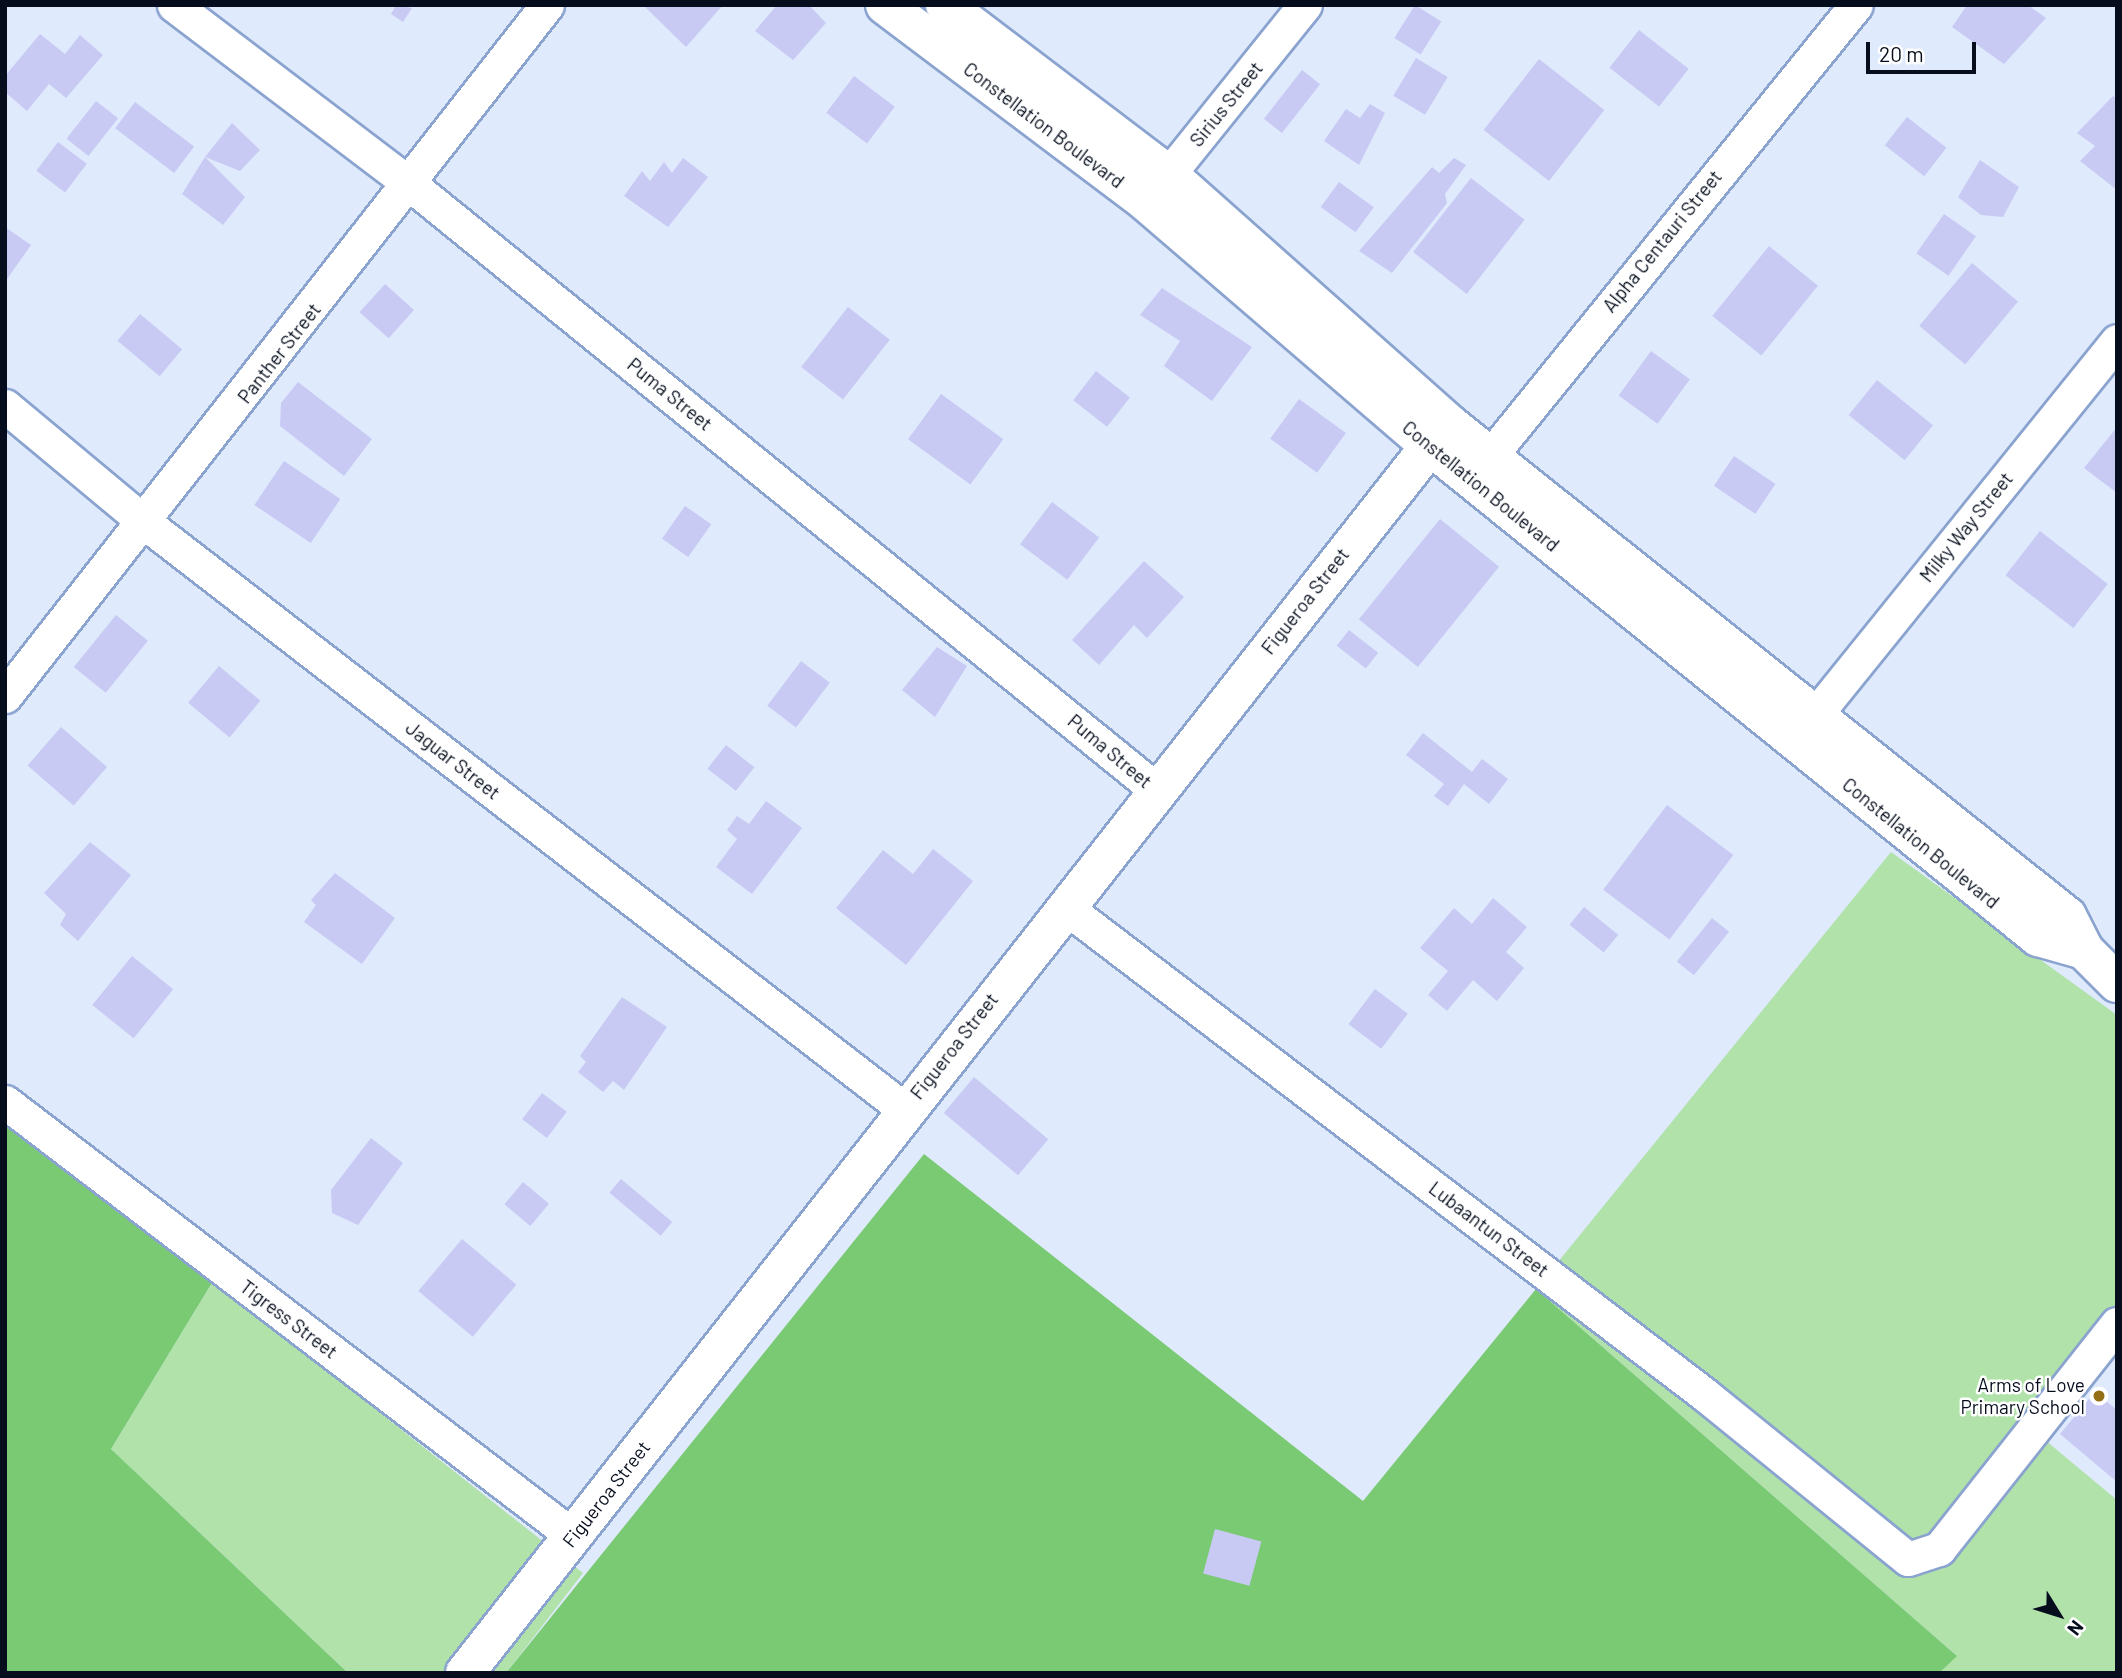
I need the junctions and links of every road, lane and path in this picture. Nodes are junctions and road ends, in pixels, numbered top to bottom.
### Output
1 (174, 5) edge
2 (547, 5) edge
3 (885, 5) edge
4 (945, 5) edge
5 (1305, 5) edge
6 (1856, 5) edge
7 (411, 185) junction
8 (1157, 188) junction
9 (2117, 341) edge
10 (5, 406) edge
11 (1439, 434) junction
12 (1481, 467) junction
13 (144, 523) junction
14 (5, 696) edge
15 (1816, 714) junction
16 (1158, 791) junction
17 (1065, 907) junction
18 (2084, 950) junction
19 (2117, 984) edge
20 (5, 1102) edge
21 (904, 1109) junction
22 (2117, 1324) edge
23 (573, 1536) junction
24 (465, 1673) edge

1 - 7 street, Puma Street
2 - 7 street, Panther Street
3 - 8 street, Constellation Boulevard
4 - 8 street, Constellation Boulevard
5 - 8 street, Sirius Street
6 - 12 street, Alpha Centauri Street
7 - 13 street, Panther Street
7 - 16 street, Puma Street
8 - 11 street, Constellation Boulevard
9 - 15 street, Milky Way Street
10 - 13 street, Jaguar Street
11 - 12 street, Constellation Boulevard
11 - 16 street, Figueroa Street
12 - 15 street, Constellation Boulevard
12 - 18 street, Constellation Boulevard
13 - 14 street, Panther Street
13 - 21 street, Jaguar Street
15 - 18 street, Constellation Boulevard
16 - 17 street, Figueroa Street
17 - 21 street, Figueroa Street
17 - 22 street, Lubaantun Street
18 - 19 street, Constellation Boulevard
20 - 23 street, Tigress Street
21 - 23 street, Figueroa Street
23 - 24 street, Figueroa Street

